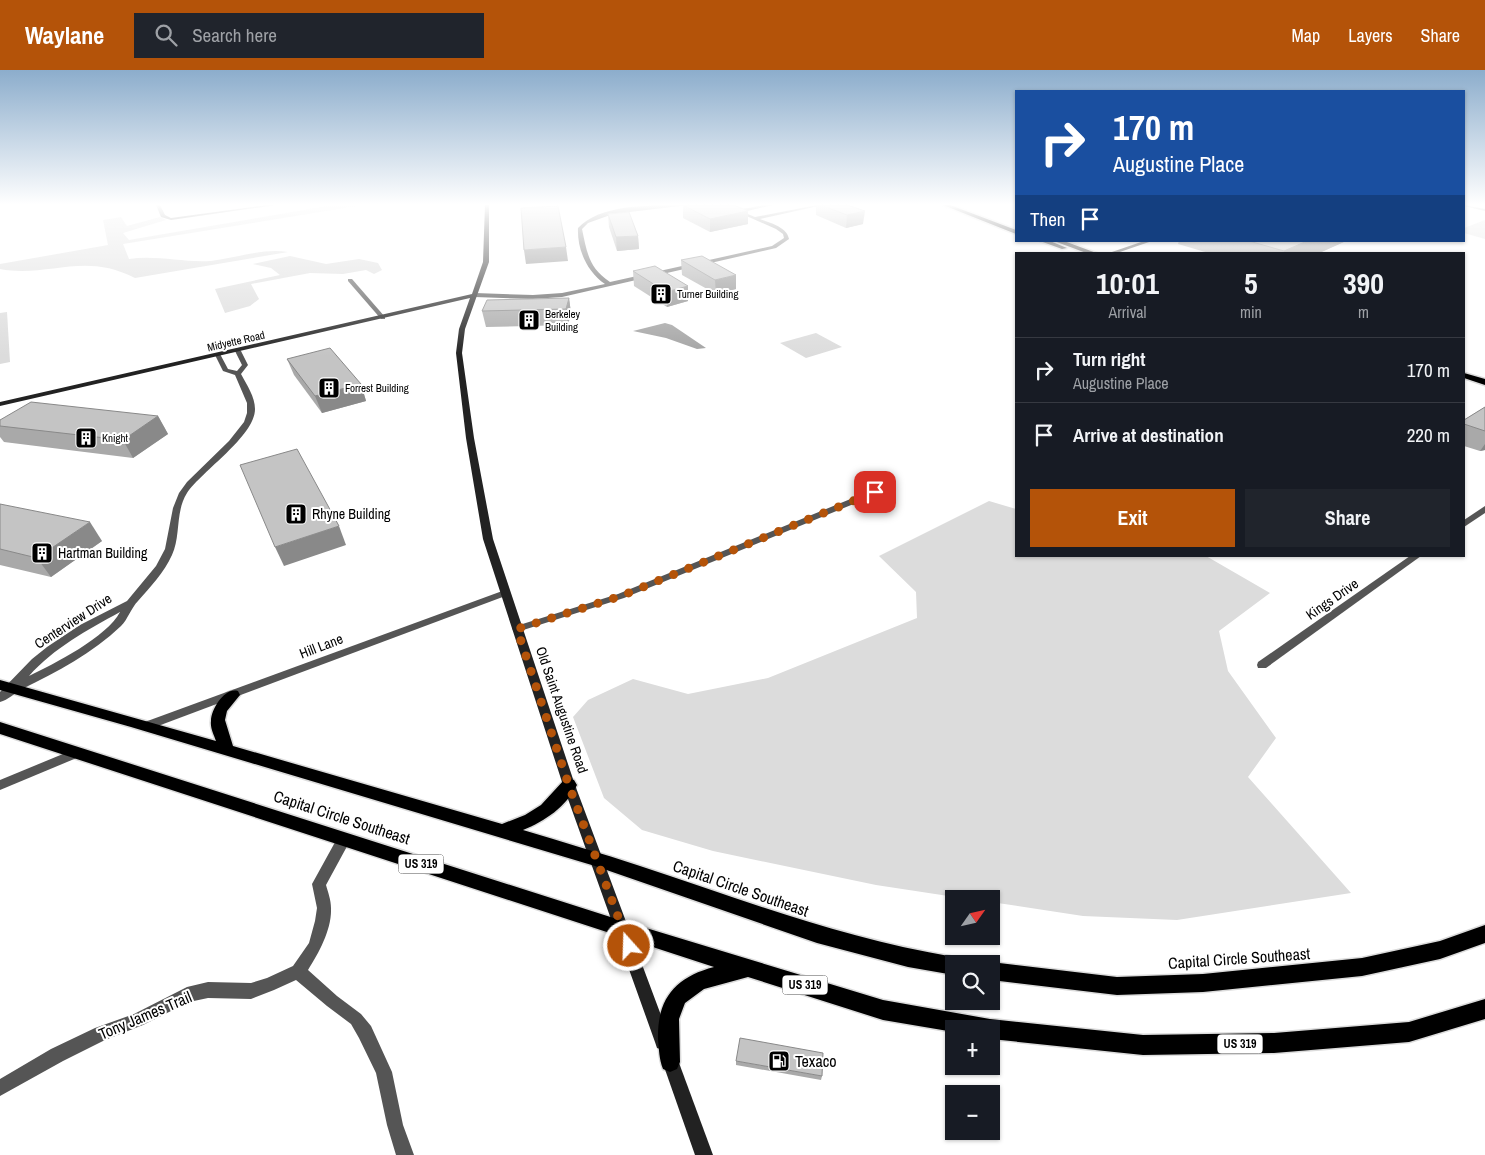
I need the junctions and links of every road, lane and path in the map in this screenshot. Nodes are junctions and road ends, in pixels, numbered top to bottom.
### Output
1 (486, 256) edge
2 (586, 256) edge
3 (736, 256) edge
4 (350, 280) dead end
5 (609, 284) junction
6 (475, 295) junction
7 (383, 318) junction
8 (238, 351) junction
9 (218, 355) junction
10 (1465, 367) edge
11 (238, 374) junction
12 (1485, 374) edge
13 (1465, 375) edge
14 (1485, 382) edge
15 (0, 404) edge
16 (875, 492) dead end
17 (1485, 509) edge
18 (1465, 523) edge
19 (1416, 557) edge
20 (505, 593) junction
21 (131, 603) junction
22 (517, 629) junction
23 (1262, 665) dead end
24 (4, 690) edge
25 (233, 695) junction
26 (146, 726) junction
27 (0, 728) edge
28 (226, 750) junction
29 (75, 754) junction
30 (0, 785) edge
31 (569, 786) junction
32 (500, 832) junction
33 (344, 839) junction
34 (598, 860) junction
35 (623, 930) junction
36 (1485, 934) edge
37 (945, 965) edge
38 (749, 968) junction
39 (298, 971) junction
40 (1000, 972) edge
41 (1485, 1009) edge
42 (945, 1021) edge
43 (1000, 1030) edge
44 (670, 1062) junction
45 (0, 1088) edge
46 (405, 1155) edge
47 (704, 1155) edge

1 - 6 street, Old Saint Augustine Road
2 - 5 street
3 - 5 street
4 - 7 street
5 - 6 street
6 - 7 street, Midyette Road
6 - 20 street, Old Saint Augustine Road
7 - 8 street, Midyette Road
8 - 9 street, Midyette Road
8 - 11 street, Centerview Drive
9 - 11 street, Centerview Drive
9 - 15 street, Midyette Road
10 - 12 main road
11 - 21 street, Centerview Drive
13 - 14 main road
16 - 22 street
17 - 18 street
19 - 23 street, Kings Drive
20 - 22 street, Old Saint Augustine Road
20 - 25 street, Hill Lane
21 - 24 street, Centerview Drive
21 - 24 street, Centerview Drive
22 - 31 street, Old Saint Augustine Road
24 - 26 main road, Capital Circle Southeast
25 - 26 street, Hill Lane
25 - 28 main road
26 - 28 main road, Capital Circle Southeast
27 - 29 main road, Capital Circle Southeast / US 319
28 - 32 main road, Capital Circle Southeast
29 - 30 street
29 - 33 main road, Capital Circle Southeast / US 319
31 - 32 main road
31 - 34 street, Old Saint Augustine Road
32 - 34 main road, Capital Circle Southeast
33 - 35 main road, Capital Circle Southeast / US 319
33 - 39 street
34 - 35 street, Old Saint Augustine Road
34 - 37 main road, Capital Circle Southeast
35 - 38 main road, Capital Circle Southeast / US 319
35 - 44 street, Old Saint Augustine Road
36 - 40 main road, Capital Circle Southeast
38 - 42 main road, Capital Circle Southeast / US 319
38 - 44 main road
39 - 45 street, Tony James Trail
39 - 46 street
41 - 43 main road, Capital Circle Southeast / US 319
44 - 47 street, Old Saint Augustine Road

